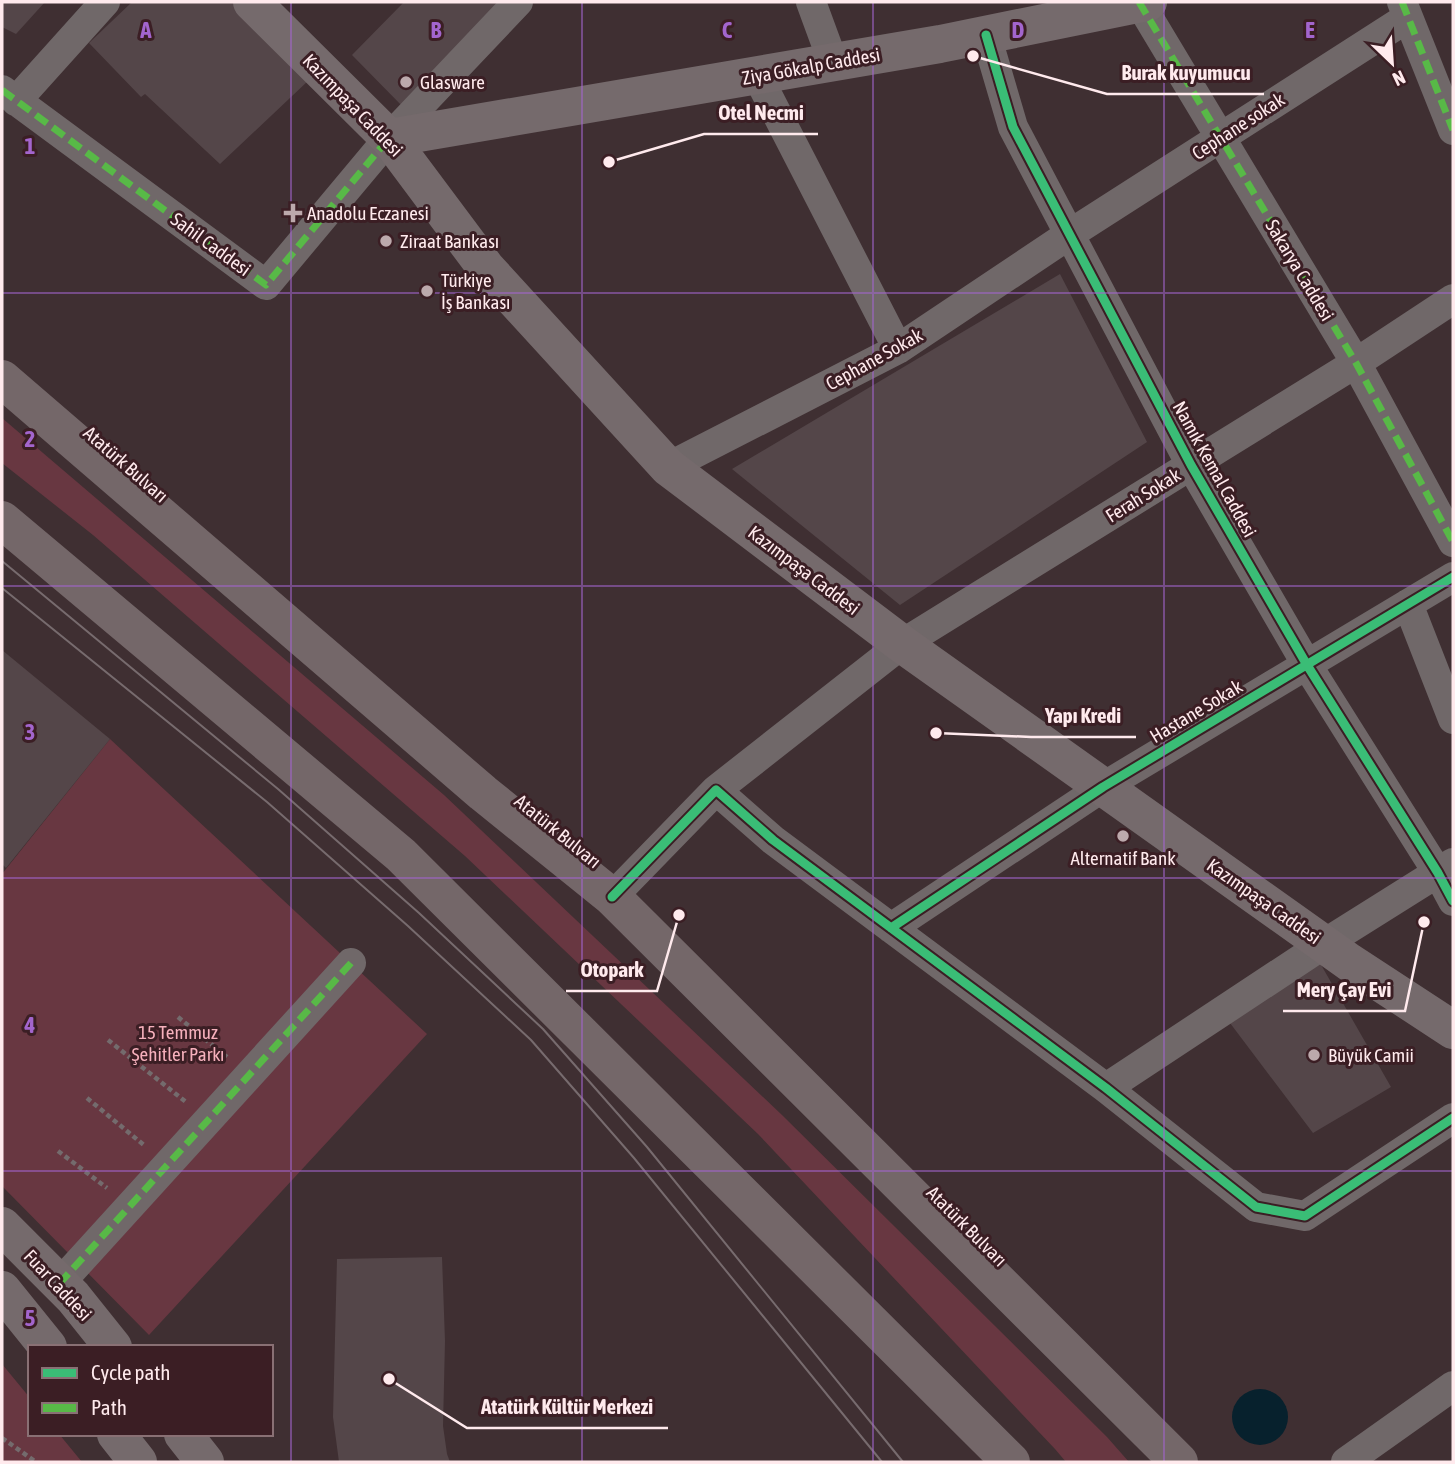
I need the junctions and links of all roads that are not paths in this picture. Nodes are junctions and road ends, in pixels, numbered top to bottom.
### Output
1 (105, 2) edge
2 (252, 2) edge
3 (519, 2) edge
4 (811, 2) edge
5 (1142, 2) edge
6 (1405, 10) edge
7 (986, 34) junction
8 (834, 62) junction
9 (757, 75) junction
10 (9, 96) edge
11 (1453, 130) edge
12 (1220, 137) junction
13 (389, 138) junction
14 (1070, 234) junction
15 (1453, 299) edge
16 (898, 349) junction
17 (1356, 363) junction
18 (2, 379) edge
19 (1191, 465) junction
20 (668, 467) junction
21 (2, 520) edge
22 (1453, 542) edge
23 (1453, 577) edge
24 (1409, 604) junction
25 (902, 643) junction
26 (1307, 665) junction
27 (1453, 719) edge
28 (1103, 787) junction
29 (716, 790) junction
30 (1448, 870) edge
31 (612, 897) junction
32 (1453, 901) edge
33 (891, 928) junction
34 (1324, 944) junction
35 (351, 963) dead end
36 (1453, 1030) edge
37 (1106, 1088) junction
38 (1453, 1118) edge
39 (2, 1226) edge
40 (59, 1284) junction
41 (2, 1290) edge
42 (46, 1345) edge
43 (111, 1345) edge
44 (1453, 1386) edge
45 (118, 1436) edge
46 (185, 1436) edge
47 (138, 1462) edge
48 (205, 1462) edge
49 (1011, 1462) edge
50 (1180, 1462) edge
51 (1346, 1462) edge

1 - 10 street
2 - 13 main road, Kazımpaşa Caddesi
3 - 13 street
4 - 8 street
5 - 7 main road, Ziya Gökalp Caddesi
5 - 12 street, Sakarya Caddesi
6 - 11 street
6 - 12 street, Cephane sokak
7 - 8 main road, Ziya Gökalp Caddesi
7 - 14 street, Namık Kemal Caddesi
8 - 9 main road, Ziya Gökalp Caddesi
9 - 13 main road, Ziya Gökalp Caddesi
9 - 16 street
10 - 13 street, Sahil Caddesi
12 - 14 street, Cephane sokak
12 - 17 street, Sakarya Caddesi
13 - 20 main road, Kazımpaşa Caddesi
14 - 16 street, Cephane Sokak
14 - 19 street, Namık Kemal Caddesi
15 - 17 street, Ferah Sokak
16 - 20 street, Cephane Sokak
17 - 19 street, Ferah Sokak
17 - 22 street, Sakarya Caddesi
18 - 31 main road, Atatürk Bulvarı
19 - 25 street, Ferah Sokak
19 - 26 street, Namık Kemal Caddesi
20 - 25 main road, Kazımpaşa Caddesi
21 - 49 main road
23 - 24 street, Hastane Sokak
24 - 26 street, Hastane Sokak
24 - 27 street
25 - 28 main road, Kazımpaşa Caddesi
25 - 29 street, Ferah Sokak
26 - 28 street, Hastane Sokak
26 - 30 street, Namık Kemal Caddesi
28 - 33 street, Hastane Sokak
28 - 34 main road, Kazımpaşa Caddesi
29 - 31 street, Ferah Sokak
29 - 33 street
30 - 32 street, Namık Kemal Caddesi
30 - 34 street
31 - 50 main road, Atatürk Bulvarı
33 - 37 street
34 - 36 main road, Kazımpaşa Caddesi
34 - 37 street
35 - 40 street
37 - 38 street
39 - 40 main road, Fuar Caddesi
40 - 43 main road, Fuar Caddesi
41 - 42 main road
44 - 51 street
45 - 47 main road
46 - 48 main road

